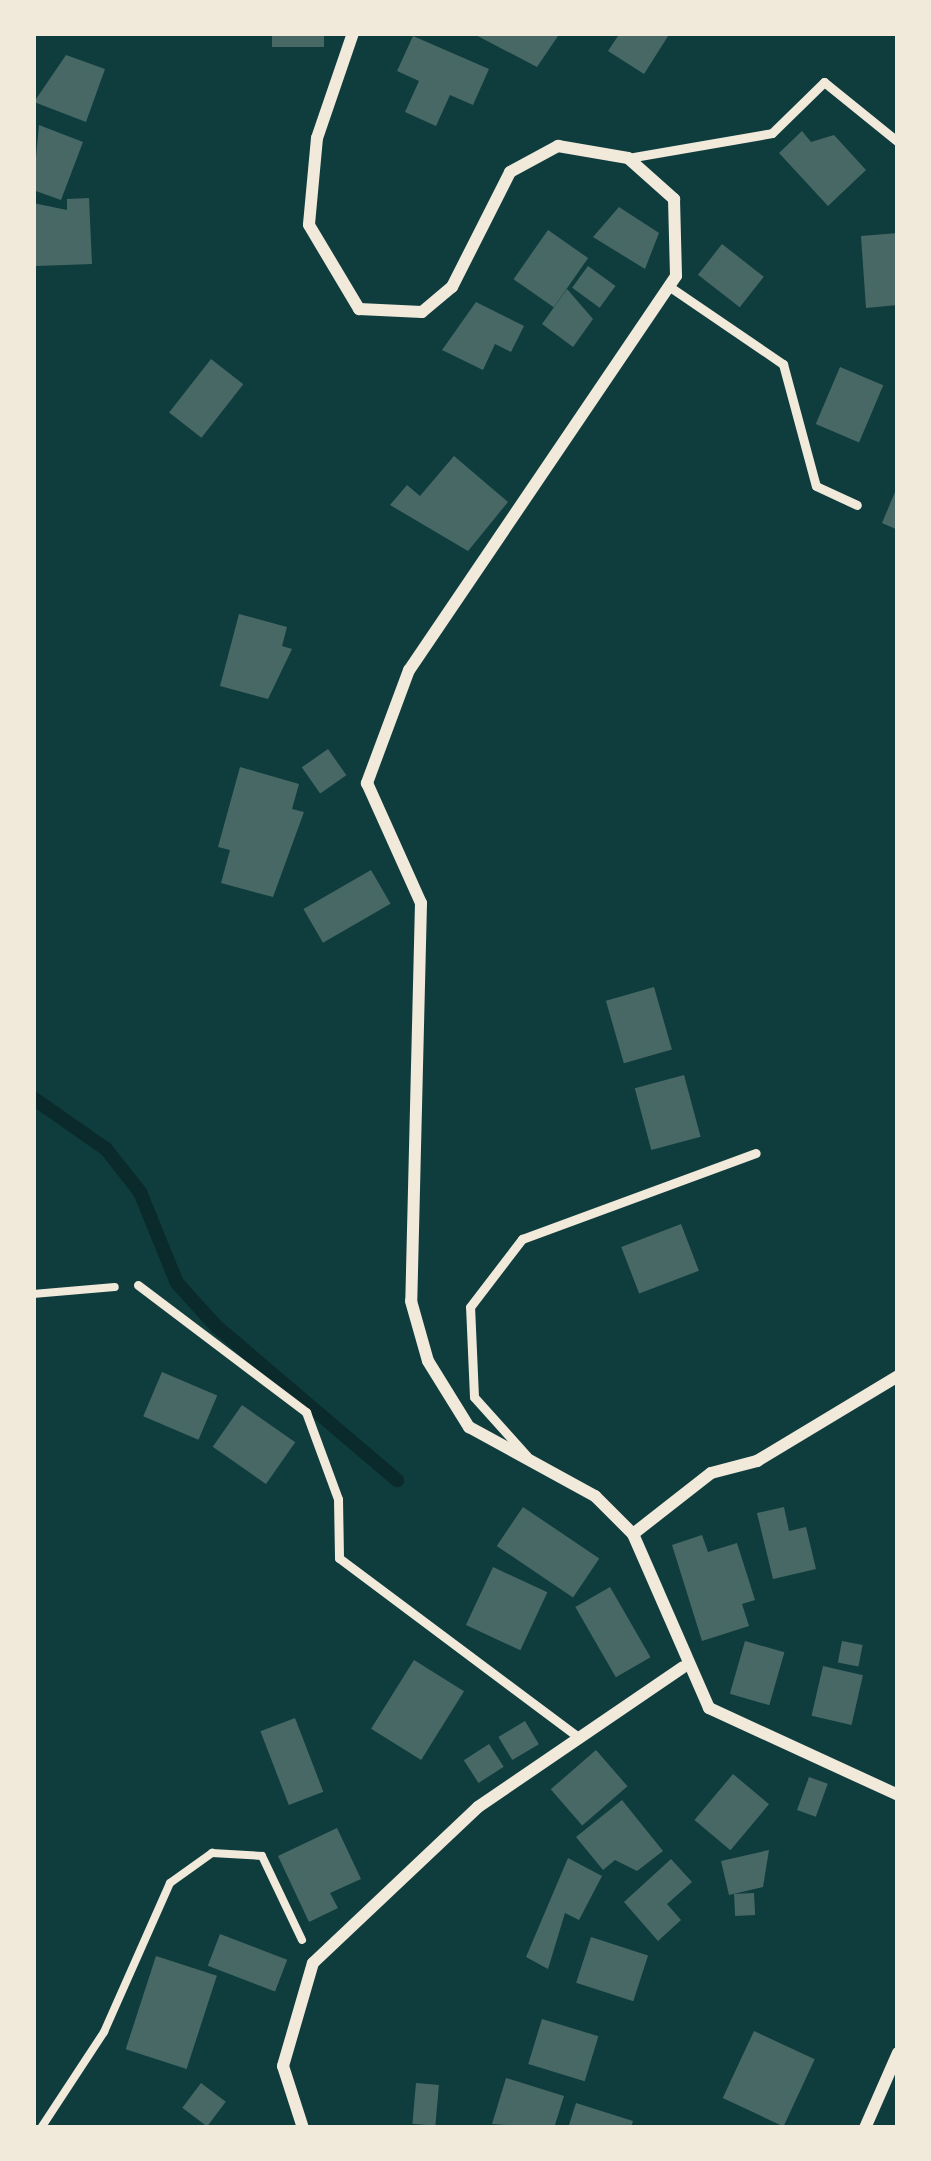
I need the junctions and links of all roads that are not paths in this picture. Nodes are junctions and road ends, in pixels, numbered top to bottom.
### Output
1 (353, 33) edge
2 (898, 142) edge
3 (628, 158) junction
4 (670, 287) junction
5 (857, 506) dead end
6 (756, 1153) dead end
7 (138, 1285) road end
8 (898, 1376) edge
9 (530, 1460) junction
10 (633, 1534) junction
11 (683, 1667) junction
12 (578, 1737) junction
13 (898, 1795) edge
14 (898, 2053) edge
15 (303, 2128) edge
16 (865, 2128) edge

1 - 3 street
2 - 3 lane
3 - 4 street
4 - 5 lane
4 - 9 street
6 - 9 lane
7 - 12 lane
8 - 10 street
9 - 10 street
10 - 11 street
11 - 12 street
11 - 13 street
12 - 15 street
14 - 16 street

